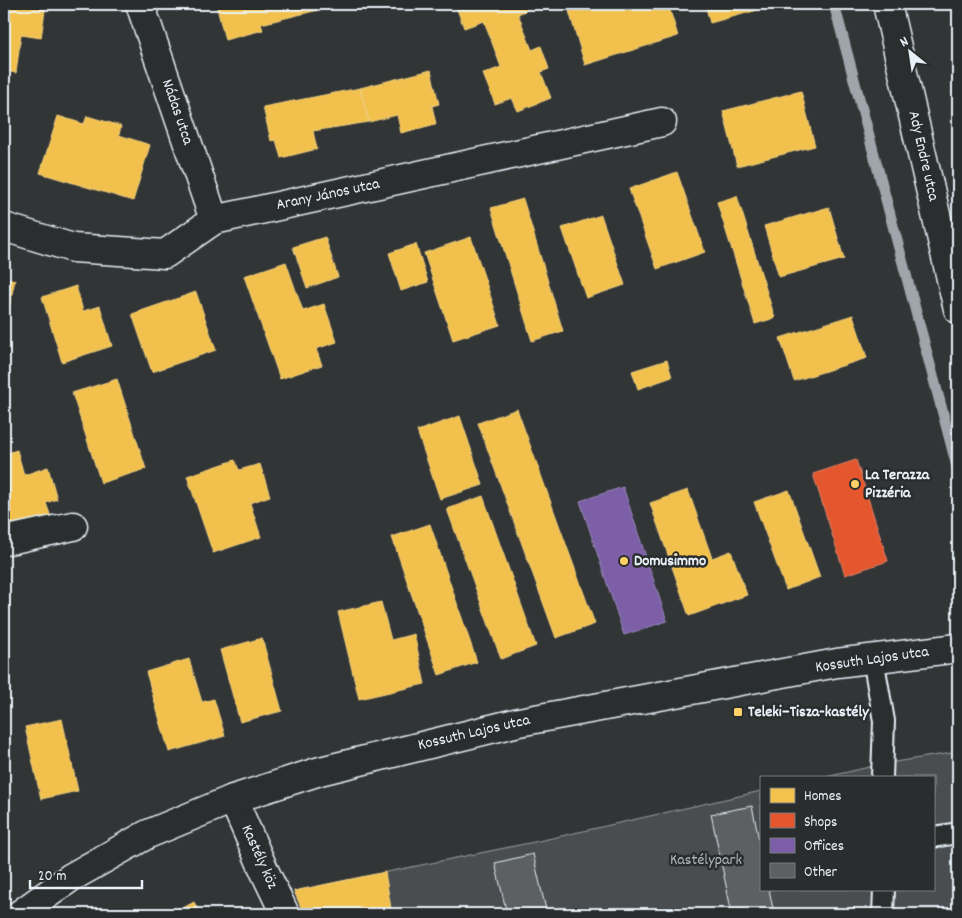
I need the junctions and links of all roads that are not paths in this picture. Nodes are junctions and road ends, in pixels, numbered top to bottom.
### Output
1 (140, 4) edge
2 (887, 4) edge
3 (662, 122) dead end
4 (214, 220) junction
5 (4, 227) edge
6 (958, 309) edge
7 (73, 526) dead end
8 (4, 541) edge
9 (958, 648) edge
10 (873, 658) junction
11 (882, 776) edge
12 (234, 799) junction
13 (958, 833) edge
14 (934, 837) edge
15 (884, 890) edge
16 (20, 914) edge
17 (285, 914) edge
18 (883, 914) edge

1 - 4 street, Nádas utca
2 - 6 street, Ady Endre utca
3 - 4 street, Arany János utca
4 - 5 street, Arany János utca
7 - 8 street
9 - 10 street, Kossuth Lajos utca
10 - 11 lane
10 - 12 street, Kossuth Lajos utca
12 - 16 street, Kossuth Lajos utca
12 - 17 street, Kastély köz
13 - 14 lane
15 - 18 lane

